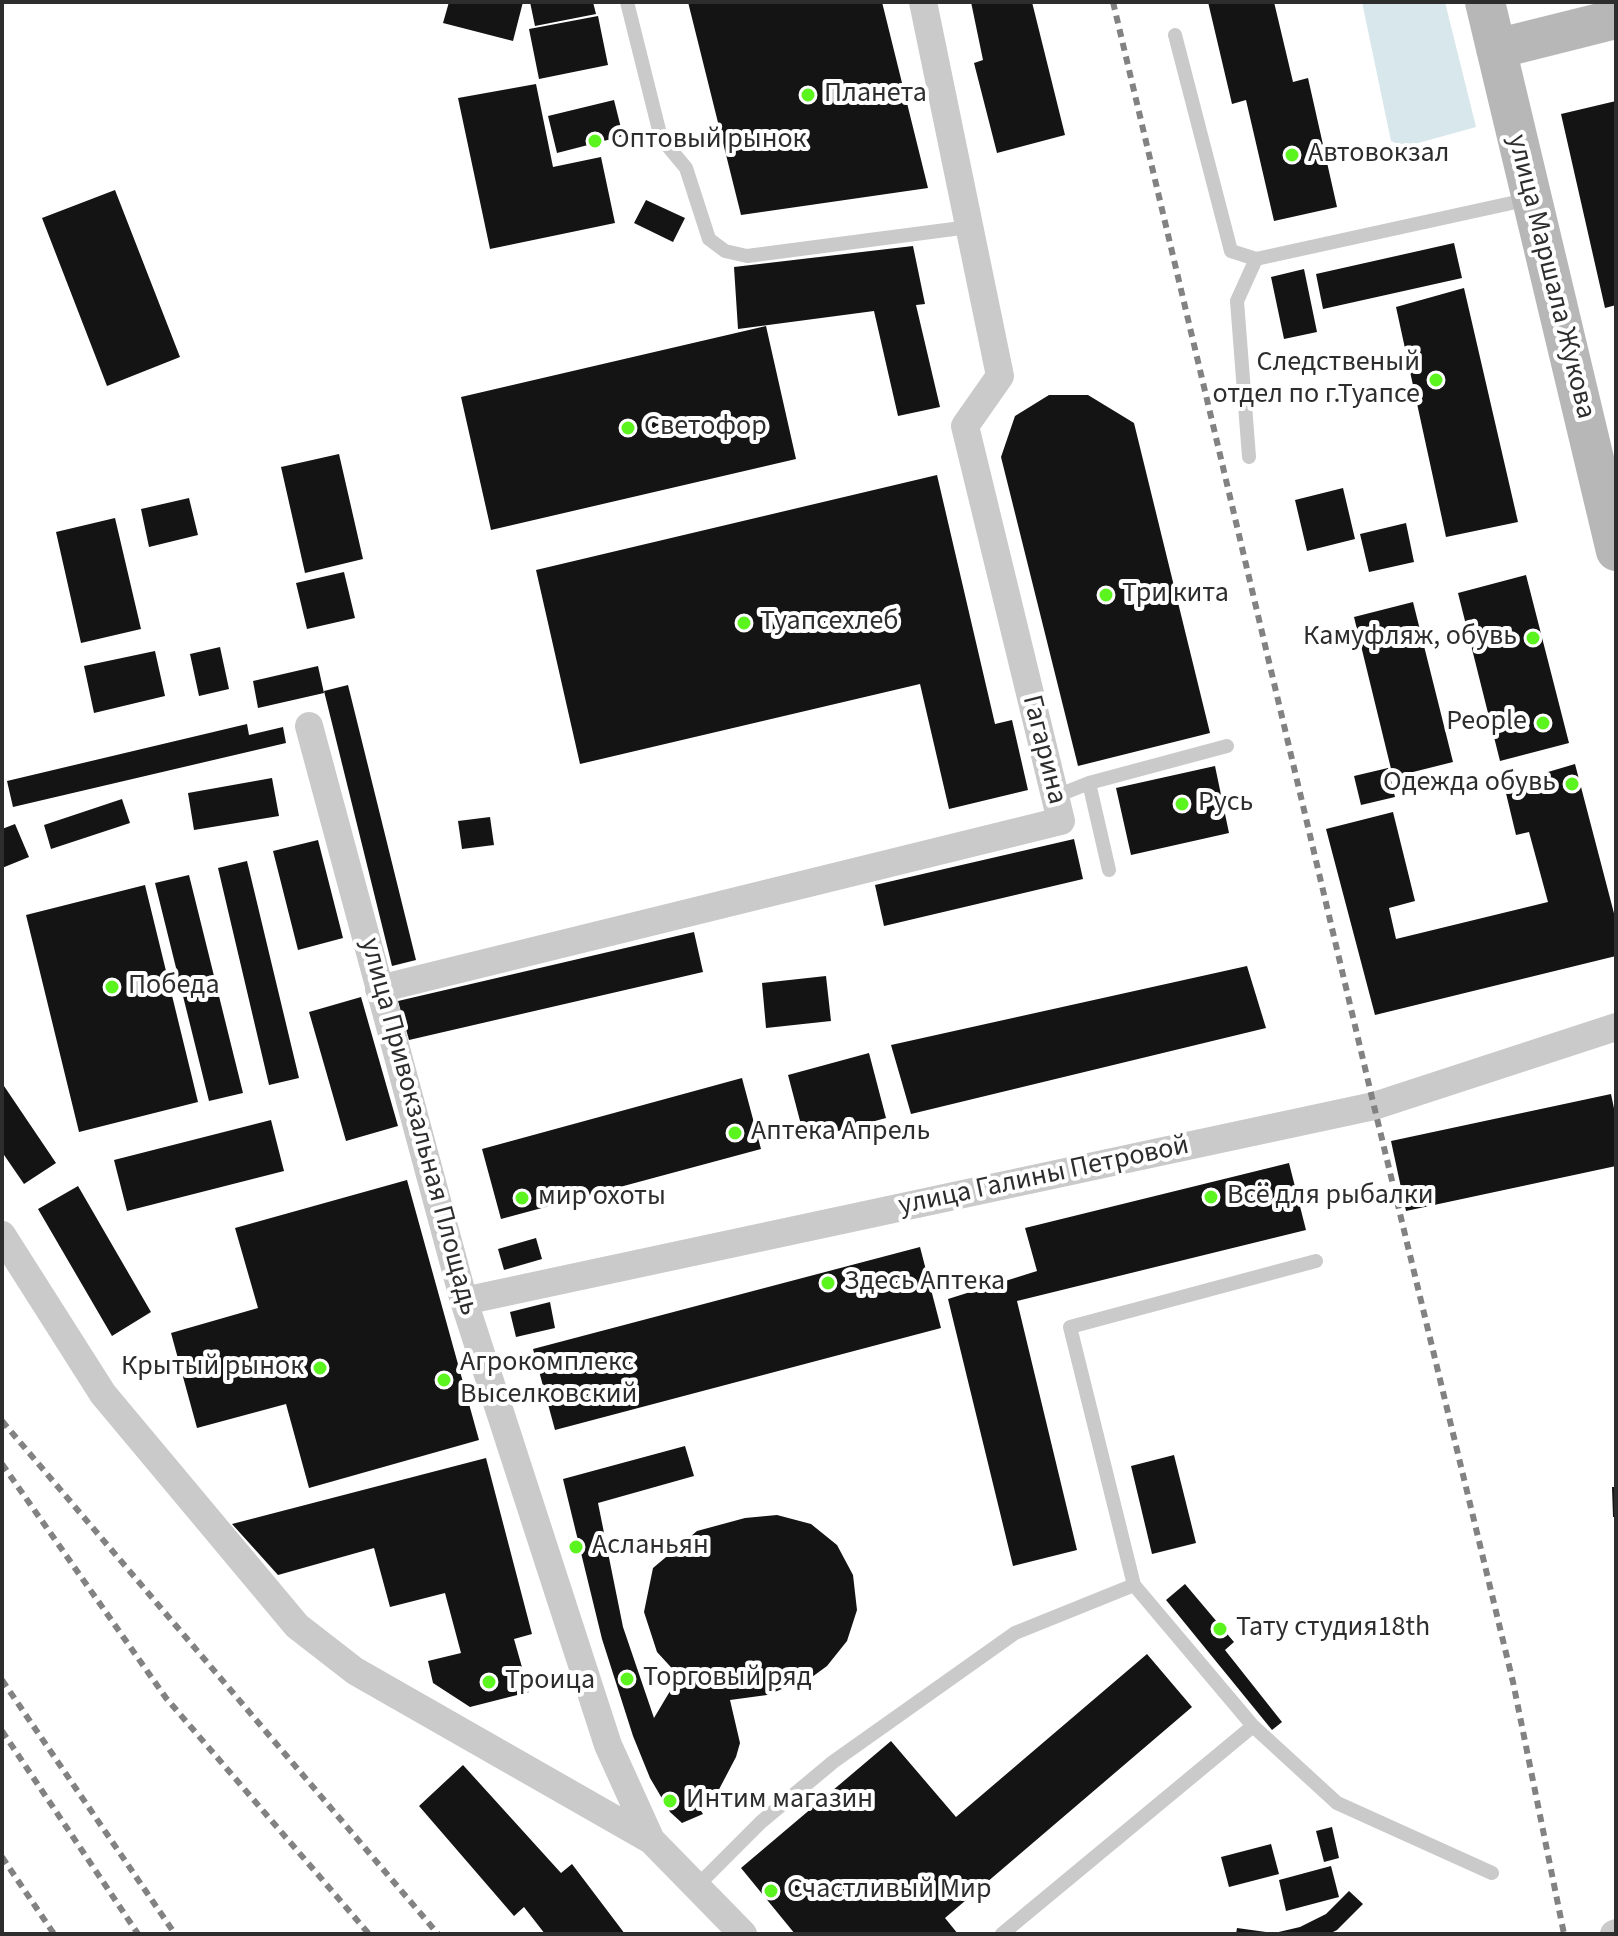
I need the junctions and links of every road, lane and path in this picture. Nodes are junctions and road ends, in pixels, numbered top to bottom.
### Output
1 (627, 2) edge
2 (923, 2) edge
3 (1485, 2) edge
4 (1616, 19) edge
5 (1175, 35) dead end
6 (1496, 49) junction
7 (1531, 198) junction
8 (969, 227) junction
9 (1256, 259) junction
10 (1249, 457) dead end
11 (1616, 551) edge
12 (309, 726) dead end
13 (1227, 746) dead end
14 (1089, 783) junction
15 (1054, 797) junction
16 (1109, 870) dead end
17 (379, 989) junction
18 (1616, 1027) edge
19 (2, 1235) edge
20 (1316, 1261) dead end
21 (464, 1301) junction
22 (1134, 1585) junction
23 (1253, 1726) junction
24 (651, 1840) junction
25 (1492, 1873) dead end
26 (697, 1886) junction
27 (743, 1934) edge
28 (1002, 1934) edge

1 - 8 lane
2 - 8 street, Гагарина
3 - 6 main road, улица Маршала Жукова
4 - 6 main road
5 - 9 lane
6 - 7 main road, улица Маршала Жукова
7 - 9 lane
7 - 11 main road, улица Маршала Жукова
8 - 15 street, Гагарина
9 - 10 lane
12 - 17 street, улица Привокзальная Площадь
13 - 14 lane
14 - 15 lane
14 - 16 lane
15 - 17 street, Гагарина
17 - 21 street, улица Привокзальная Площадь
18 - 21 street, улица Галины Петровой
19 - 24 street, улица Привокзальная Площадь
20 - 22 lane
21 - 24 street, улица Привокзальная Площадь
22 - 23 lane
22 - 26 lane
23 - 25 lane
23 - 28 lane
24 - 26 street, улица Привокзальная Площадь
26 - 27 street, улица Привокзальная Площадь

